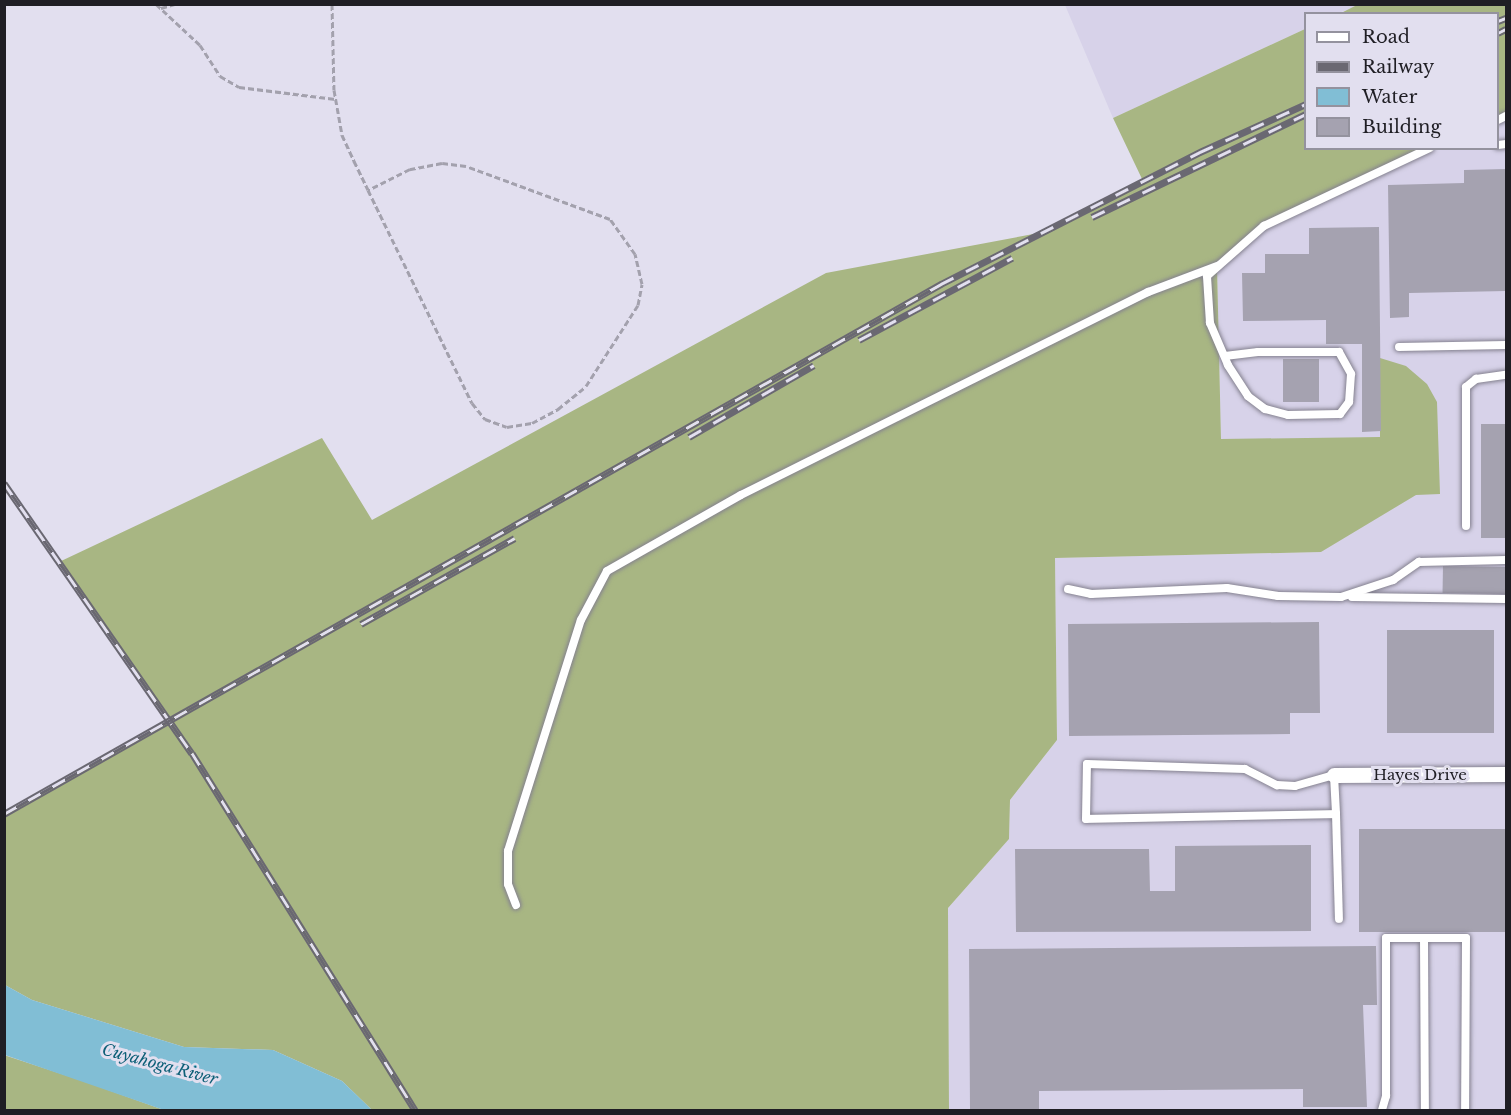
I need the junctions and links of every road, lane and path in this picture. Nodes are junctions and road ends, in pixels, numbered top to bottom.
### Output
1 (156, 4) edge
2 (175, 4) edge
3 (332, 4) edge
4 (160, 8) junction
5 (336, 99) junction
6 (1426, 150) edge
7 (368, 190) junction
8 (1217, 266) junction
9 (1506, 345) edge
10 (1399, 347) dead end
11 (1225, 356) junction
12 (1506, 375) edge
13 (1466, 526) dead end
14 (1506, 560) edge
15 (1068, 589) dead end
16 (1341, 597) junction
17 (1506, 599) edge
18 (1506, 774) edge
19 (1334, 775) junction
20 (1336, 814) junction
21 (516, 906) dead end
22 (1339, 919) dead end
23 (1424, 938) junction
24 (1382, 1110) edge
25 (1425, 1110) edge
26 (1465, 1110) edge

1 - 4 path
2 - 4 path
3 - 5 path
4 - 5 path
5 - 7 path
6 - 8 lane
7 - 7 path
8 - 11 lane
8 - 21 lane
9 - 10 lane
11 - 11 lane
12 - 13 lane
14 - 16 lane
15 - 16 lane
16 - 17 lane
18 - 19 street, Hayes Drive
19 - 20 lane
19 - 20 lane
20 - 22 lane
23 - 24 lane
23 - 25 lane
23 - 26 lane

